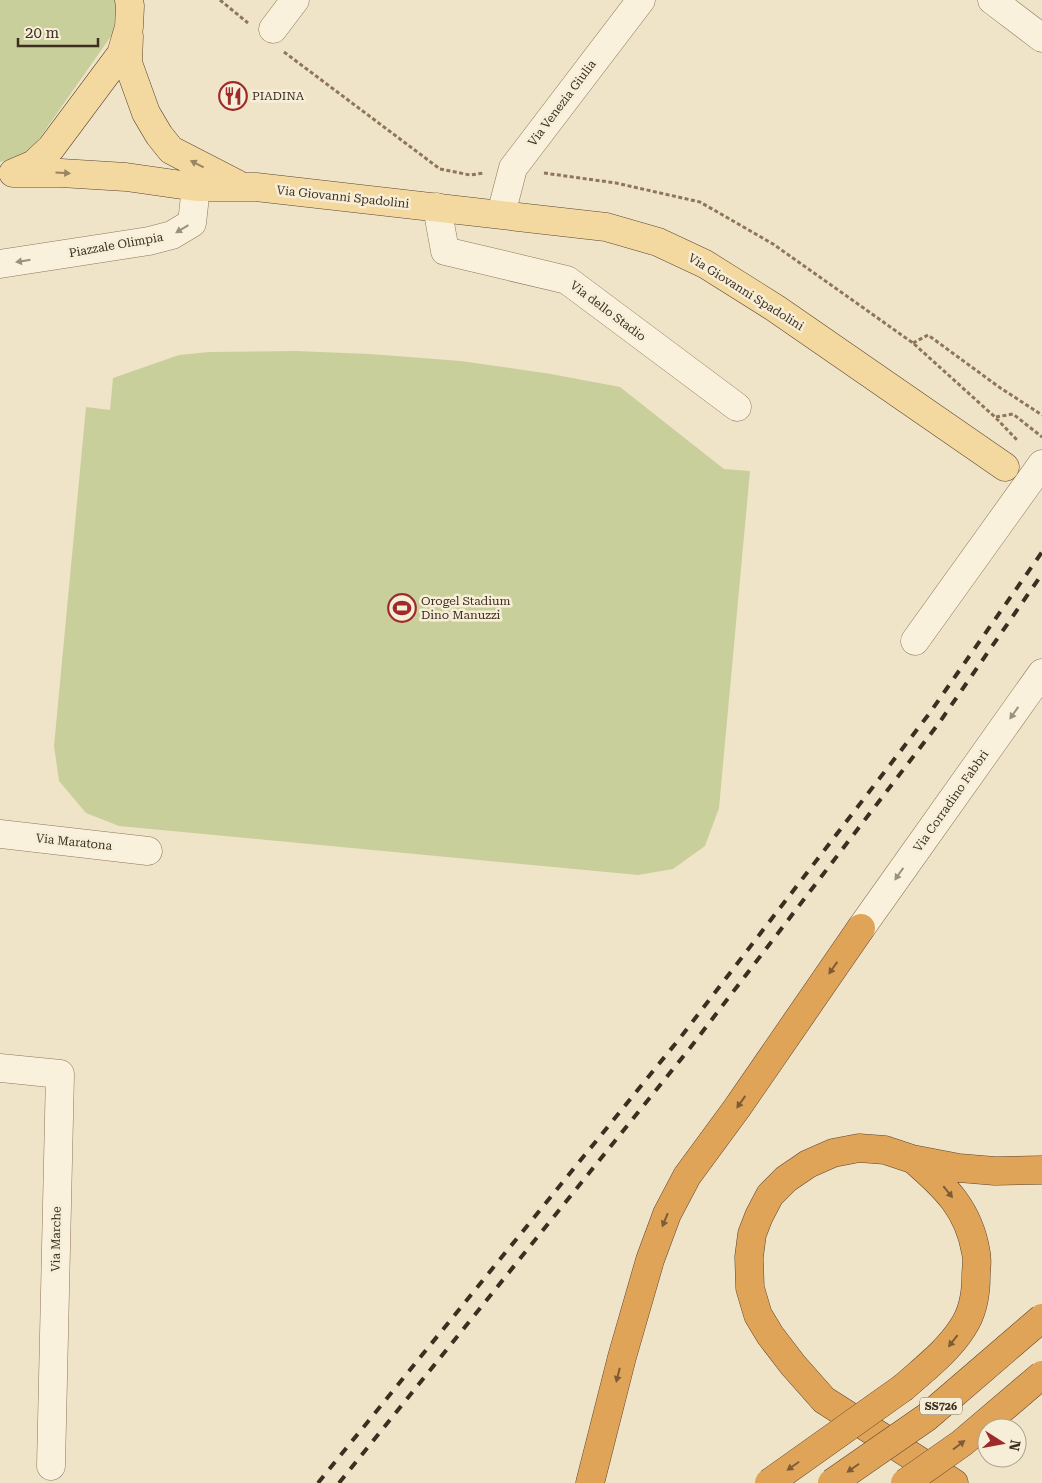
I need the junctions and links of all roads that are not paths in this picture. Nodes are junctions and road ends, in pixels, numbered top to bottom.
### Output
1 (129, 0) edge
2 (295, 0) edge
3 (641, 0) edge
4 (1007, 4) edge
5 (129, 27) junction
6 (273, 29) dead end
7 (1042, 38) edge
8 (7, 173) edge
9 (241, 186) junction
10 (196, 187) junction
11 (437, 207) junction
12 (502, 214) junction
13 (0, 264) edge
14 (737, 407) dead end
15 (1042, 464) edge
16 (1005, 467) dead end
17 (915, 641) dead end
18 (1042, 674) edge
19 (0, 834) edge
20 (148, 851) dead end
21 (861, 928) joint
22 (0, 1068) edge
23 (912, 1158) junction
24 (1042, 1170) edge
25 (1042, 1318) edge
26 (1042, 1376) edge
27 (51, 1466) dead end
28 (590, 1483) edge
29 (769, 1483) edge
30 (832, 1483) edge
31 (905, 1483) edge
32 (954, 1483) edge

1 - 5 main road
2 - 6 street
3 - 12 street, Via Venezia Giulia
4 - 7 street
5 - 8 main road
9 -> 5 main road
8 -> 10 main road
9 - 10 main road
9 - 11 main road, Via Giovanni Spadolini
10 -> 13 street, Piazzale Olimpia
11 - 12 main road, Via Giovanni Spadolini
11 - 14 street, Via dello Stadio
12 - 16 main road, Via Giovanni Spadolini
15 - 17 street
18 -> 21 street, Via Corradino Fabbri
19 - 20 street, Via Maratona
21 -> 28 highway
22 - 27 street, Via Marche
23 - 24 highway
23 -> 29 highway, bridge
23 - 32 highway
25 -> 30 highway, SS726, bridge
31 -> 26 highway, bridge

